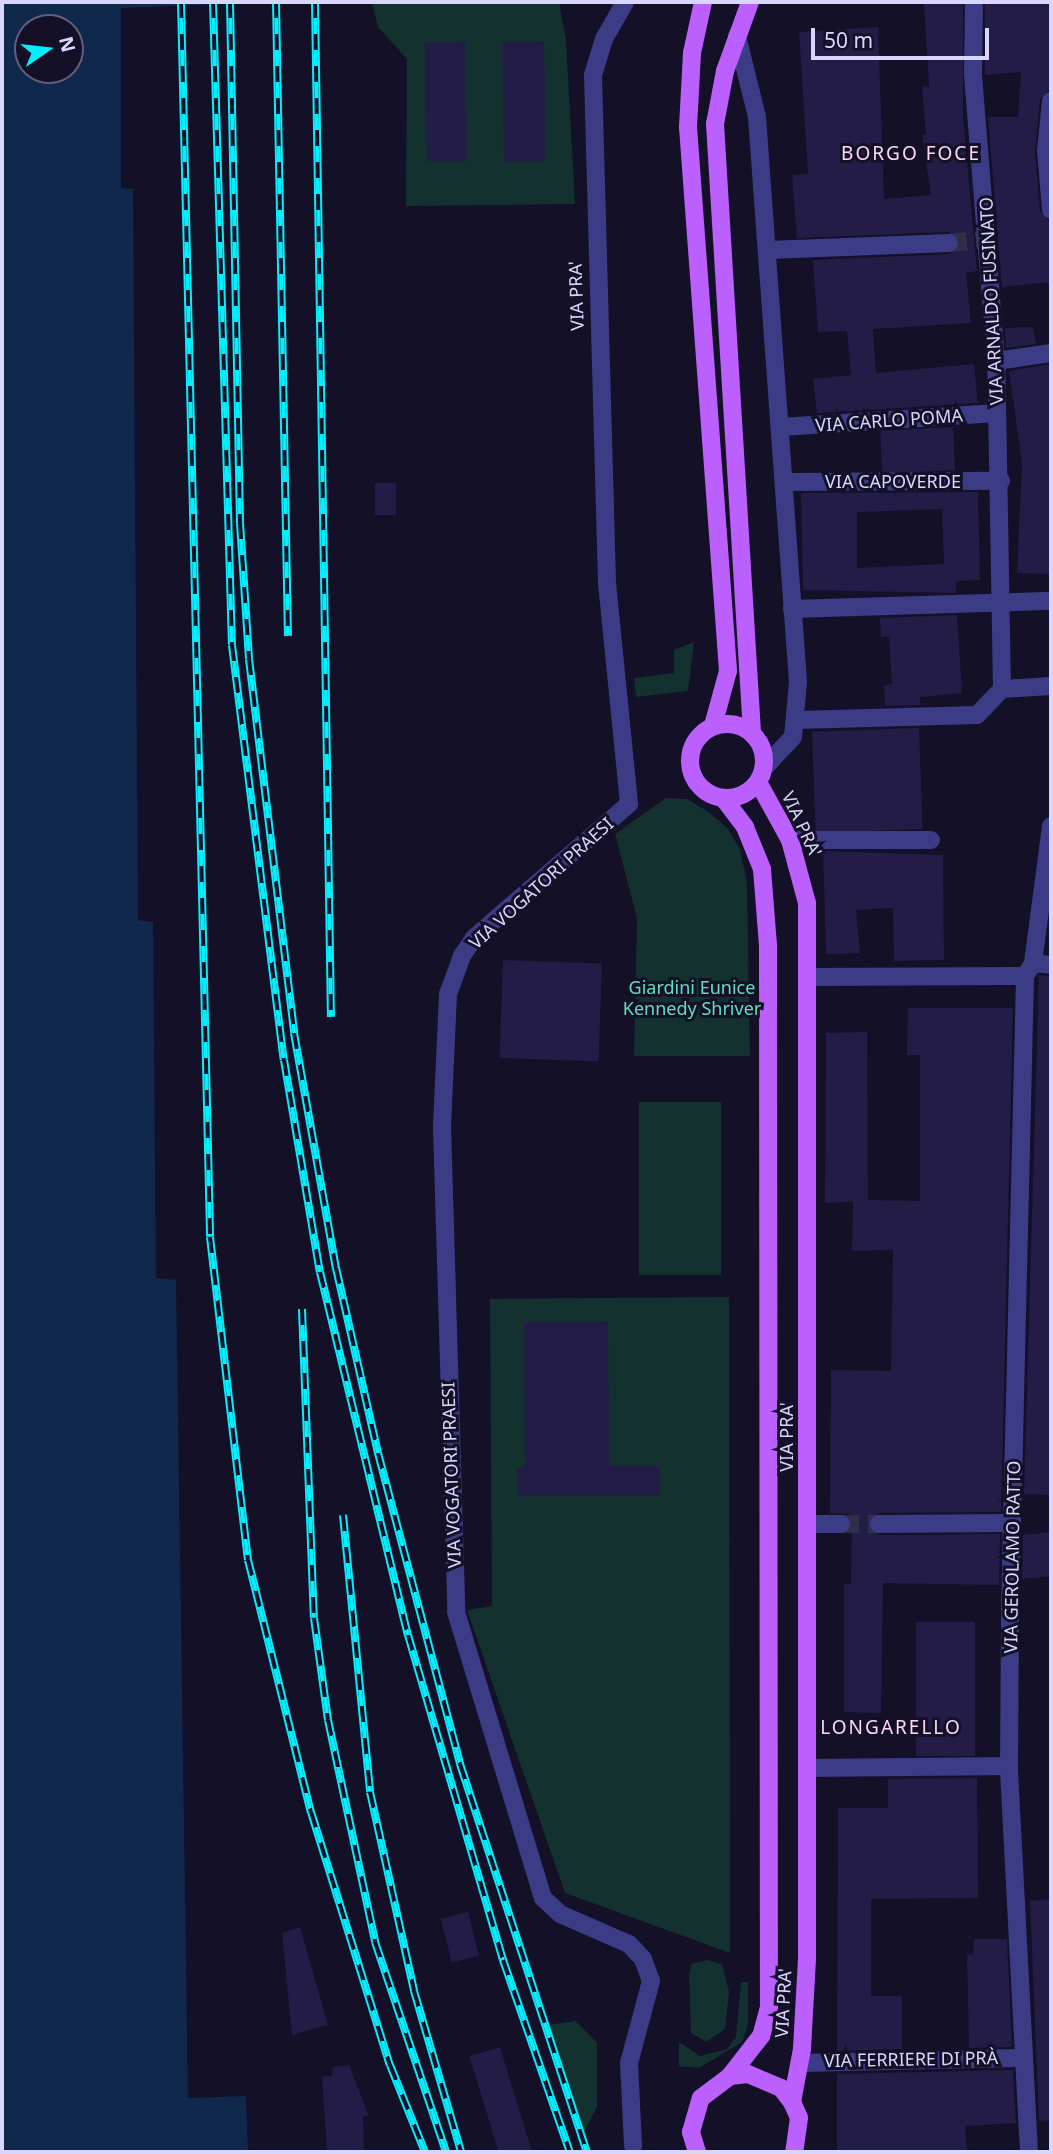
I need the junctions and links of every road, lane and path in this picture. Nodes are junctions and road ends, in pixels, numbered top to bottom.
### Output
1 (625, 2) edge
2 (703, 2) edge
3 (750, 2) edge
4 (974, 2) edge
5 (737, 36) junction
6 (1051, 101) edge
7 (1051, 210) edge
8 (949, 243) tunnel mouth
9 (768, 250) junction
10 (1051, 353) edge
11 (996, 362) junction
12 (997, 413) junction
13 (781, 427) junction
14 (1001, 481) junction
15 (785, 482) junction
16 (1002, 601) junction
17 (1051, 601) edge
18 (792, 609) junction
19 (1051, 686) edge
20 (1002, 689) junction
21 (798, 720) junction
22 (713, 726) junction
23 (752, 733) junction
24 (761, 776) junction
25 (724, 799) junction
26 (629, 804) joint
27 (1051, 826) edge
28 (931, 839) dead end
29 (790, 840) junction
30 (1051, 965) edge
31 (1029, 970) junction
32 (807, 977) junction
33 (1012, 1523) junction
34 (807, 1524) junction
35 (841, 1524) tunnel mouth
36 (878, 1524) tunnel mouth
37 (1009, 1766) junction
38 (807, 1768) junction
39 (1021, 2058) junction
40 (801, 2063) junction
41 (730, 2076) junction
42 (792, 2102) junction
43 (633, 2146) dead end
44 (697, 2152) edge
45 (794, 2152) edge
46 (1029, 2152) edge

1 - 26 street, VIA PRA'
2 - 22 main road
3 - 5 main road
4 - 11 street, VIA ARNALDO FUSINATO
5 - 9 street
5 - 23 main road
6 - 7 street
8 - 9 street
9 - 13 street
10 - 11 street
11 - 12 street, VIA ARNALDO FUSINATO
12 - 13 street, VIA CARLO POMA
12 - 14 street, VIA ARNALDO FUSINATO
13 - 15 street
14 - 15 street, VIA CAPOVERDE
14 - 16 street, VIA ARNALDO FUSINATO
15 - 18 street
16 - 17 street
16 - 18 street
16 - 20 street, VIA ARNALDO FUSINATO
18 - 21 street
19 - 20 street
20 - 21 street
21 - 24 street
22 - 23 main road
22 - 25 main road
23 - 24 main road
24 - 25 main road
24 - 29 main road, VIA PRA'
25 - 41 main road, VIA PRA'
26 - 43 street, VIA VOGATORI PRAESI
27 - 31 street, VIA GEROLAMO RATTO
28 - 29 street
29 - 32 main road, VIA PRA'
30 - 31 street
31 - 32 street
31 - 33 street, VIA GEROLAMO RATTO
32 - 34 main road, VIA PRA'
33 - 36 street
33 - 37 street, VIA GEROLAMO RATTO
34 - 35 street
34 - 38 main road, VIA PRA'
37 - 38 street
37 - 39 street, VIA GEROLAMO RATTO
38 - 40 main road, VIA PRA'
39 - 40 street, VIA FERRIERE DI PRÀ
39 - 46 street, VIA GEROLAMO RATTO
40 - 42 main road, VIA PRA'
41 - 42 main road
41 - 44 main road, VIA PRA'
42 - 45 main road

